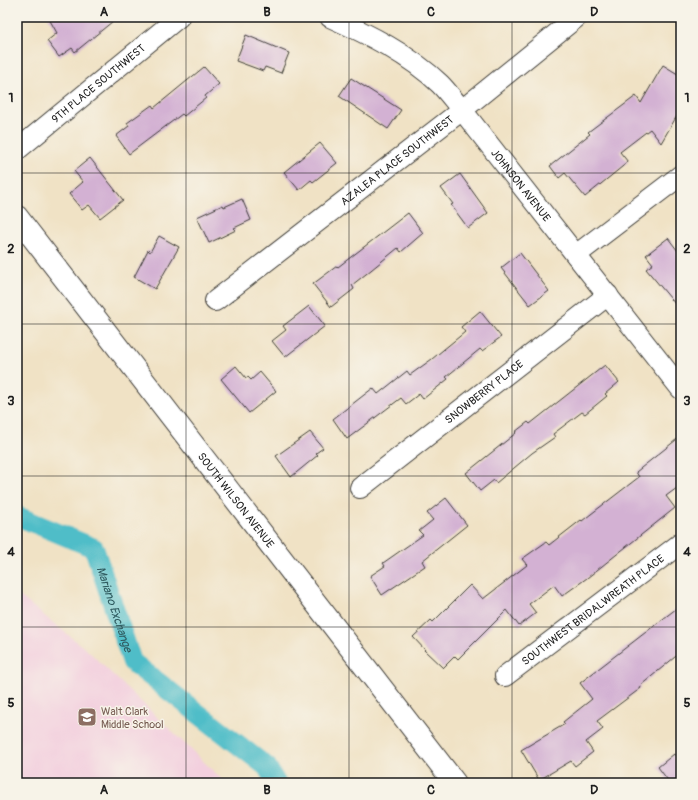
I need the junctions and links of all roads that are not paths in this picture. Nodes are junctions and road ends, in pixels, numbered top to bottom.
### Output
1 (179, 17) edge
2 (330, 17) edge
3 (577, 17) edge
4 (462, 110) junction
5 (17, 150) edge
6 (681, 175) edge
7 (17, 217) edge
8 (576, 255) junction
9 (608, 295) junction
10 (215, 301) dead end
11 (681, 389) edge
12 (360, 488) dead end
13 (681, 543) edge
14 (505, 676) dead end
15 (454, 783) edge

1 - 5 street, 9TH PLACE SOUTHWEST
2 - 4 street, JOHNSON AVENUE
3 - 4 street, AZALEA PLACE SOUTHWEST
4 - 8 street, JOHNSON AVENUE
4 - 10 street, AZALEA PLACE SOUTHWEST
6 - 8 street
7 - 15 main road, SOUTH WILSON AVENUE
8 - 9 street, JOHNSON AVENUE
9 - 11 street, JOHNSON AVENUE
9 - 12 street, SNOWBERRY PLACE
13 - 14 street, SOUTHWEST BRIDALWREATH PLACE

